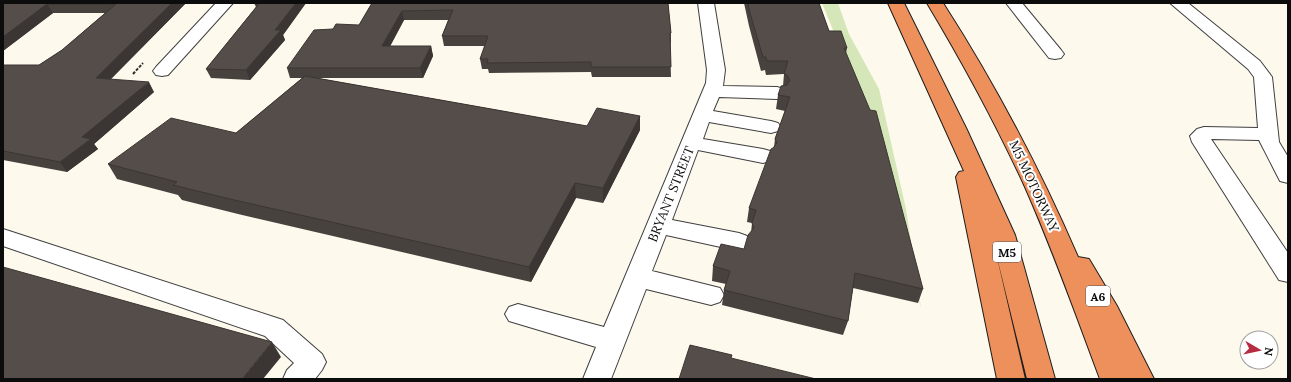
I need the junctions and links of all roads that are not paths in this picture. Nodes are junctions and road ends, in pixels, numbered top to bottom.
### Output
1 (225, 3) edge
2 (706, 3) edge
3 (896, 3) edge
4 (935, 3) edge
5 (1014, 3) edge
6 (1178, 3) edge
7 (1055, 54) dead end
8 (162, 71) dead end
9 (713, 91) junction
10 (777, 93) edge
11 (703, 115) junction
12 (771, 127) dead end
13 (957, 130) junction
14 (1268, 134) junction
15 (692, 143) junction
16 (763, 156) dead end
17 (1288, 176) edge
18 (1048, 216) junction
19 (659, 225) junction
20 (3, 237) edge
21 (739, 242) dead end
22 (1288, 273) edge
23 (637, 278) junction
24 (711, 295) dead end
25 (518, 314) dead end
26 (612, 340) junction
27 (297, 379) edge
28 (596, 379) edge
29 (1011, 379) edge
30 (1041, 379) edge
31 (1114, 379) edge
32 (1140, 379) edge

1 - 8 street
2 - 9 street, BRYANT STREET
3 - 13 highway, M5
4 - 18 highway, M5 MOTORWAY
5 - 7 street
6 - 14 street
9 - 10 street
9 - 11 street, BRYANT STREET
11 - 12 street
11 - 15 street, BRYANT STREET
13 - 29 highway, M5
13 - 30 highway, M5
14 - 17 street
14 - 22 street
15 - 16 street
15 - 19 street, BRYANT STREET
18 - 31 highway, M5 MOTORWAY
18 - 32 highway, A6
19 - 21 street
19 - 23 street, BRYANT STREET
20 - 27 street
23 - 24 street
23 - 26 street, BRYANT STREET
25 - 26 street
26 - 28 street, BRYANT STREET

